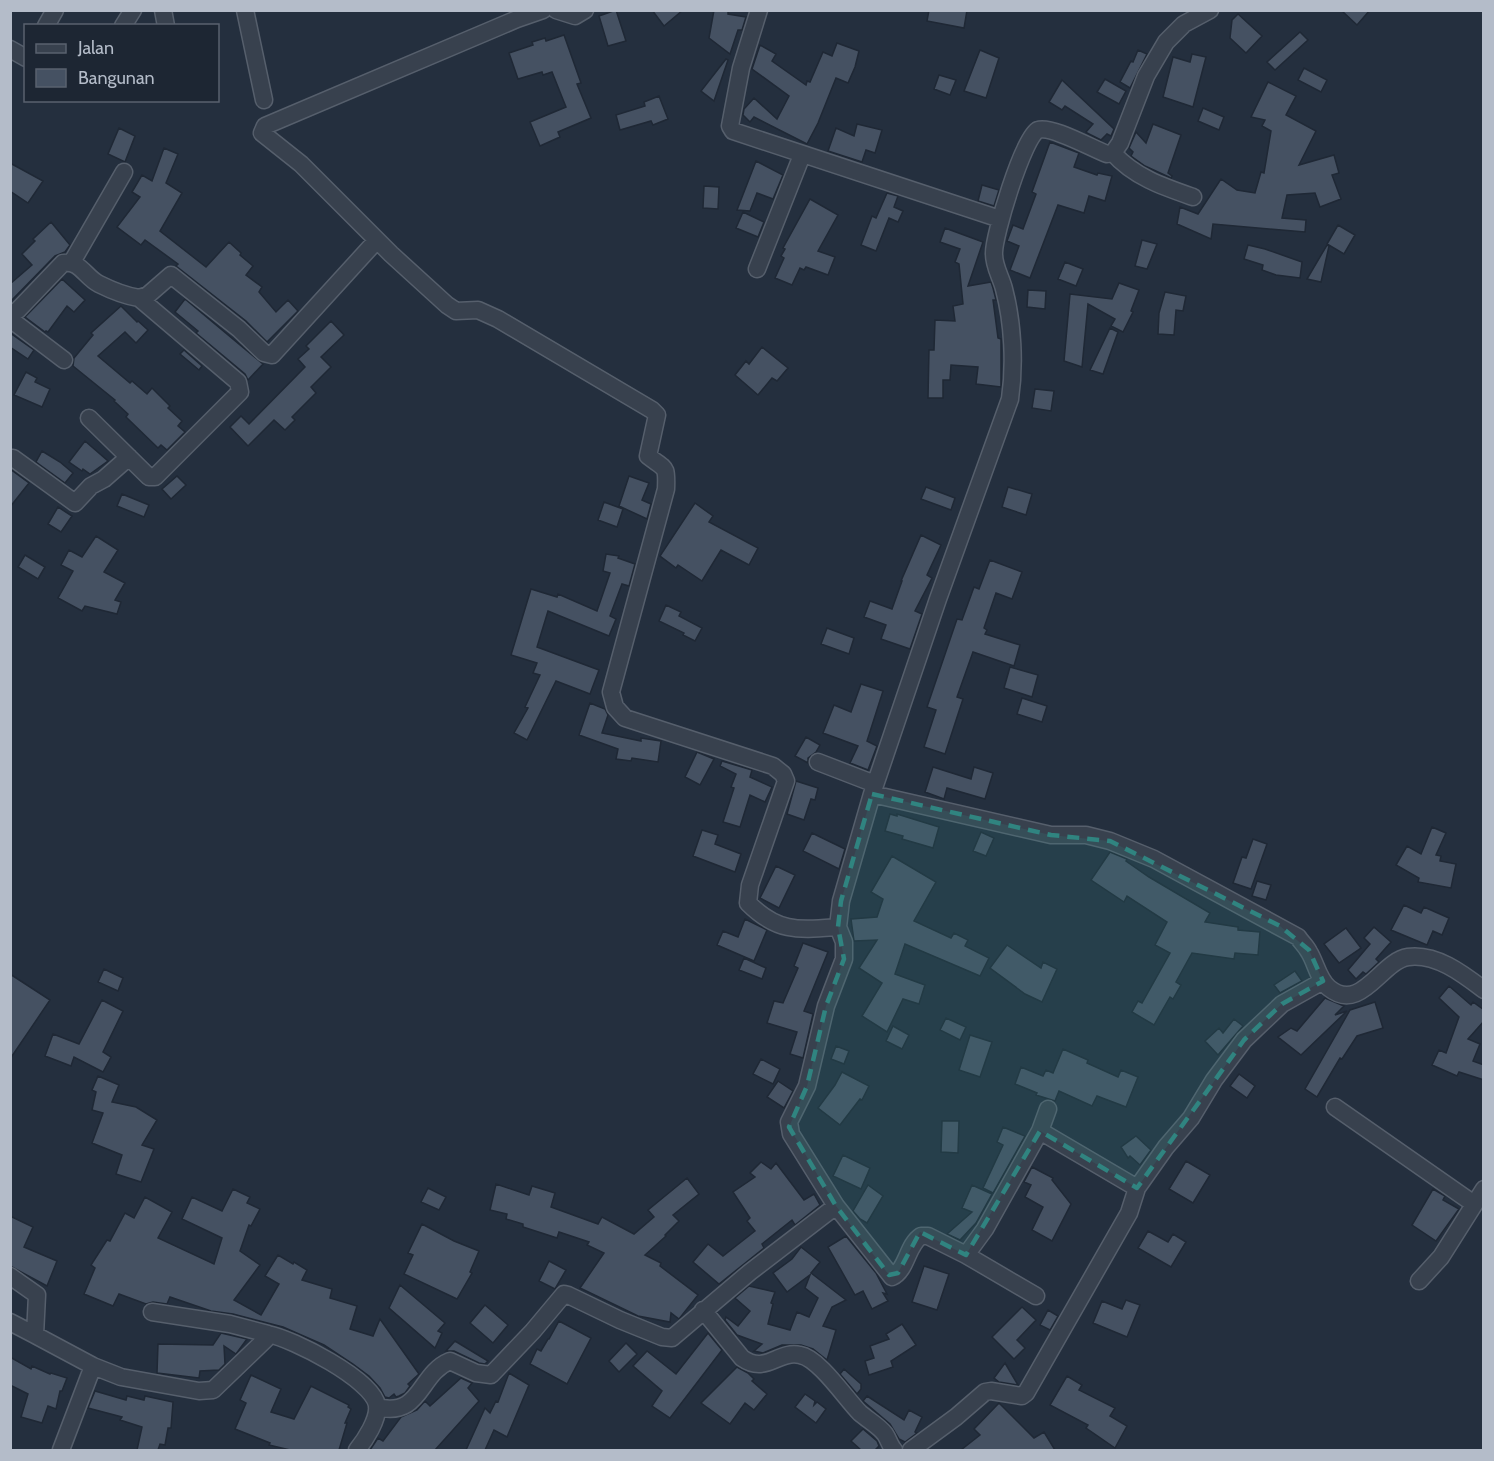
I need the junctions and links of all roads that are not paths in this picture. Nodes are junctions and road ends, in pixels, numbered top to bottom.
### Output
1 (55, 10) edge
2 (133, 10) edge
3 (245, 10) edge
4 (543, 10) edge
5 (556, 10) edge
6 (585, 10) edge
7 (759, 10) edge
8 (1210, 10) edge
9 (47, 24) edge
10 (124, 24) edge
11 (10, 49) edge
12 (24, 57) edge
13 (264, 100) dead end
14 (1113, 153) junction
15 (802, 155) junction
16 (124, 172) dead end
17 (1193, 197) dead end
18 (1000, 219) junction
19 (377, 240) junction
20 (72, 262) junction
21 (757, 269) dead end
22 (139, 298) junction
23 (10, 317) edge
24 (64, 360) dead end
25 (89, 418) dead end
26 (129, 457) junction
27 (13, 458) dead end
28 (818, 762) dead end
29 (874, 789) junction
30 (838, 927) junction
31 (1323, 981) junction
32 (1484, 990) edge
33 (1335, 1107) dead end
34 (1048, 1109) dead end
35 (1040, 1131) junction
36 (1137, 1188) junction
37 (1484, 1189) edge
38 (1474, 1204) junction
39 (836, 1206) junction
40 (966, 1255) junction
41 (10, 1276) edge
42 (1419, 1281) dead end
43 (1036, 1296) dead end
44 (703, 1310) junction
45 (152, 1312) dead end
46 (10, 1322) edge
47 (268, 1334) junction
48 (35, 1335) junction
49 (93, 1366) junction
50 (378, 1407) junction
51 (61, 1450) edge
52 (357, 1450) edge
53 (894, 1450) edge
54 (911, 1450) edge

1 - 9 street
2 - 10 street
3 - 13 street
4 - 19 street
5 - 6 street
7 - 15 street
8 - 14 street
11 - 12 street
14 - 17 street
14 - 18 street
15 - 18 street
15 - 21 street
16 - 20 street
18 - 29 street
19 - 22 street
19 - 30 street
20 - 22 street
20 - 23 street
22 - 26 street
23 - 24 street
25 - 26 street
26 - 27 street
28 - 29 street
29 - 30 street
29 - 31 street
30 - 39 street
31 - 32 street
31 - 36 street
33 - 38 street
34 - 35 street
35 - 36 street
35 - 40 street
36 - 54 street
37 - 38 street
38 - 42 street
39 - 40 street
39 - 44 street
40 - 43 street
41 - 48 street
44 - 50 street
44 - 53 street
45 - 47 street
46 - 48 street
47 - 49 street
47 - 50 street
48 - 49 street
49 - 51 street
50 - 52 street

